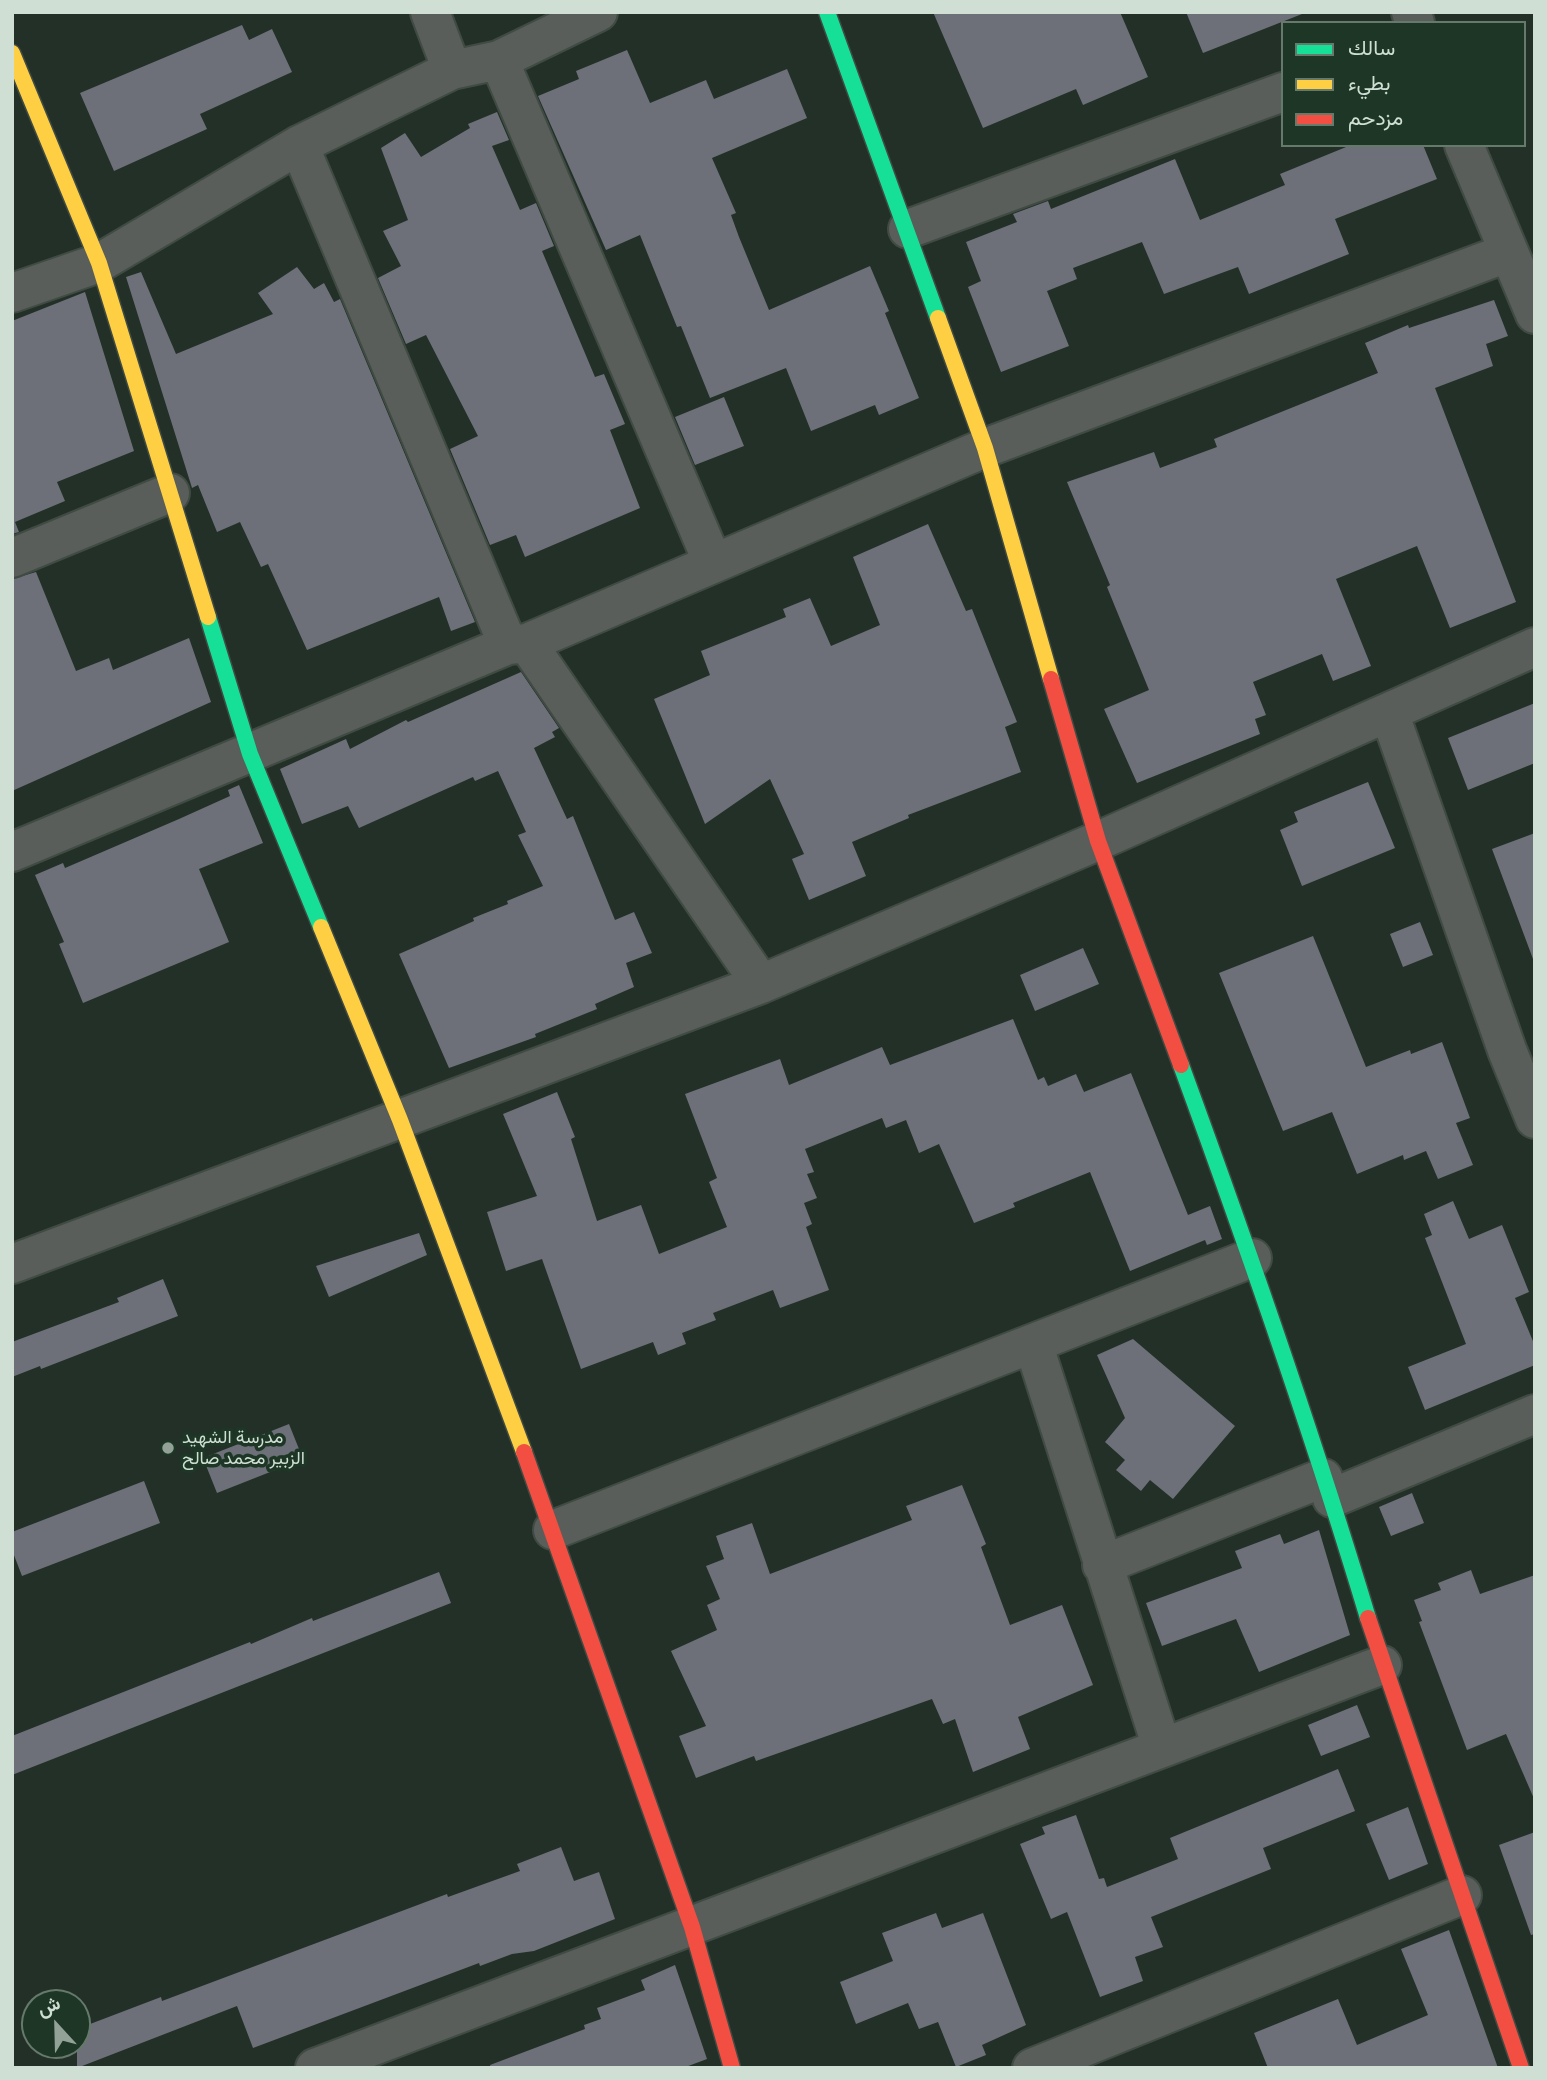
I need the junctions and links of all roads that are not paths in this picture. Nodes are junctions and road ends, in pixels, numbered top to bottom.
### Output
1 (430, 12) edge
2 (598, 12) edge
3 (827, 12) edge
4 (12, 53) edge
5 (499, 60) junction
6 (453, 70) junction
7 (1281, 93) edge
8 (299, 145) junction
9 (1465, 147) edge
10 (908, 229) junction
11 (1507, 253) junction
12 (99, 262) junction
13 (12, 293) edge
14 (1535, 314) edge
15 (985, 448) junction
16 (170, 493) junction
17 (12, 558) edge
18 (713, 563) junction
19 (517, 644) junction
20 (1535, 647) edge
21 (1389, 712) junction
22 (250, 754) junction
23 (1098, 841) junction
24 (12, 852) edge
25 (761, 984) junction
26 (1535, 1119) edge
27 (400, 1120) junction
28 (1252, 1258) junction
29 (12, 1264) edge
30 (1034, 1346) junction
31 (1535, 1414) edge
32 (1327, 1488) junction
33 (553, 1530) junction
34 (1102, 1565) junction
35 (1382, 1665) junction
36 (1162, 1748) junction
37 (1462, 1895) junction
38 (692, 1927) junction
39 (315, 2068) edge
40 (732, 2068) edge
41 (1032, 2068) edge
42 (1521, 2068) edge

1 - 6 street
2 - 5 street
3 - 10 street
4 - 12 street
5 - 6 street
5 - 18 street
6 - 8 street
7 - 10 street
8 - 12 street
8 - 19 street
9 - 11 street
10 - 15 street
11 - 14 street
11 - 15 street
12 - 13 street
12 - 16 street
15 - 18 street
15 - 23 street
16 - 17 street
16 - 22 street
18 - 19 street
19 - 22 street
19 - 25 street
20 - 21 street
21 - 23 street
21 - 26 street
22 - 24 street
22 - 27 street
23 - 25 street
23 - 28 street
25 - 27 street
27 - 29 street
27 - 33 street
28 - 30 street
28 - 32 street
30 - 33 street
30 - 34 street
31 - 32 street
32 - 34 street
32 - 35 street
33 - 38 street
34 - 36 street
35 - 36 street
35 - 37 street
36 - 38 street
37 - 41 street
37 - 42 street
38 - 39 street
38 - 40 street

